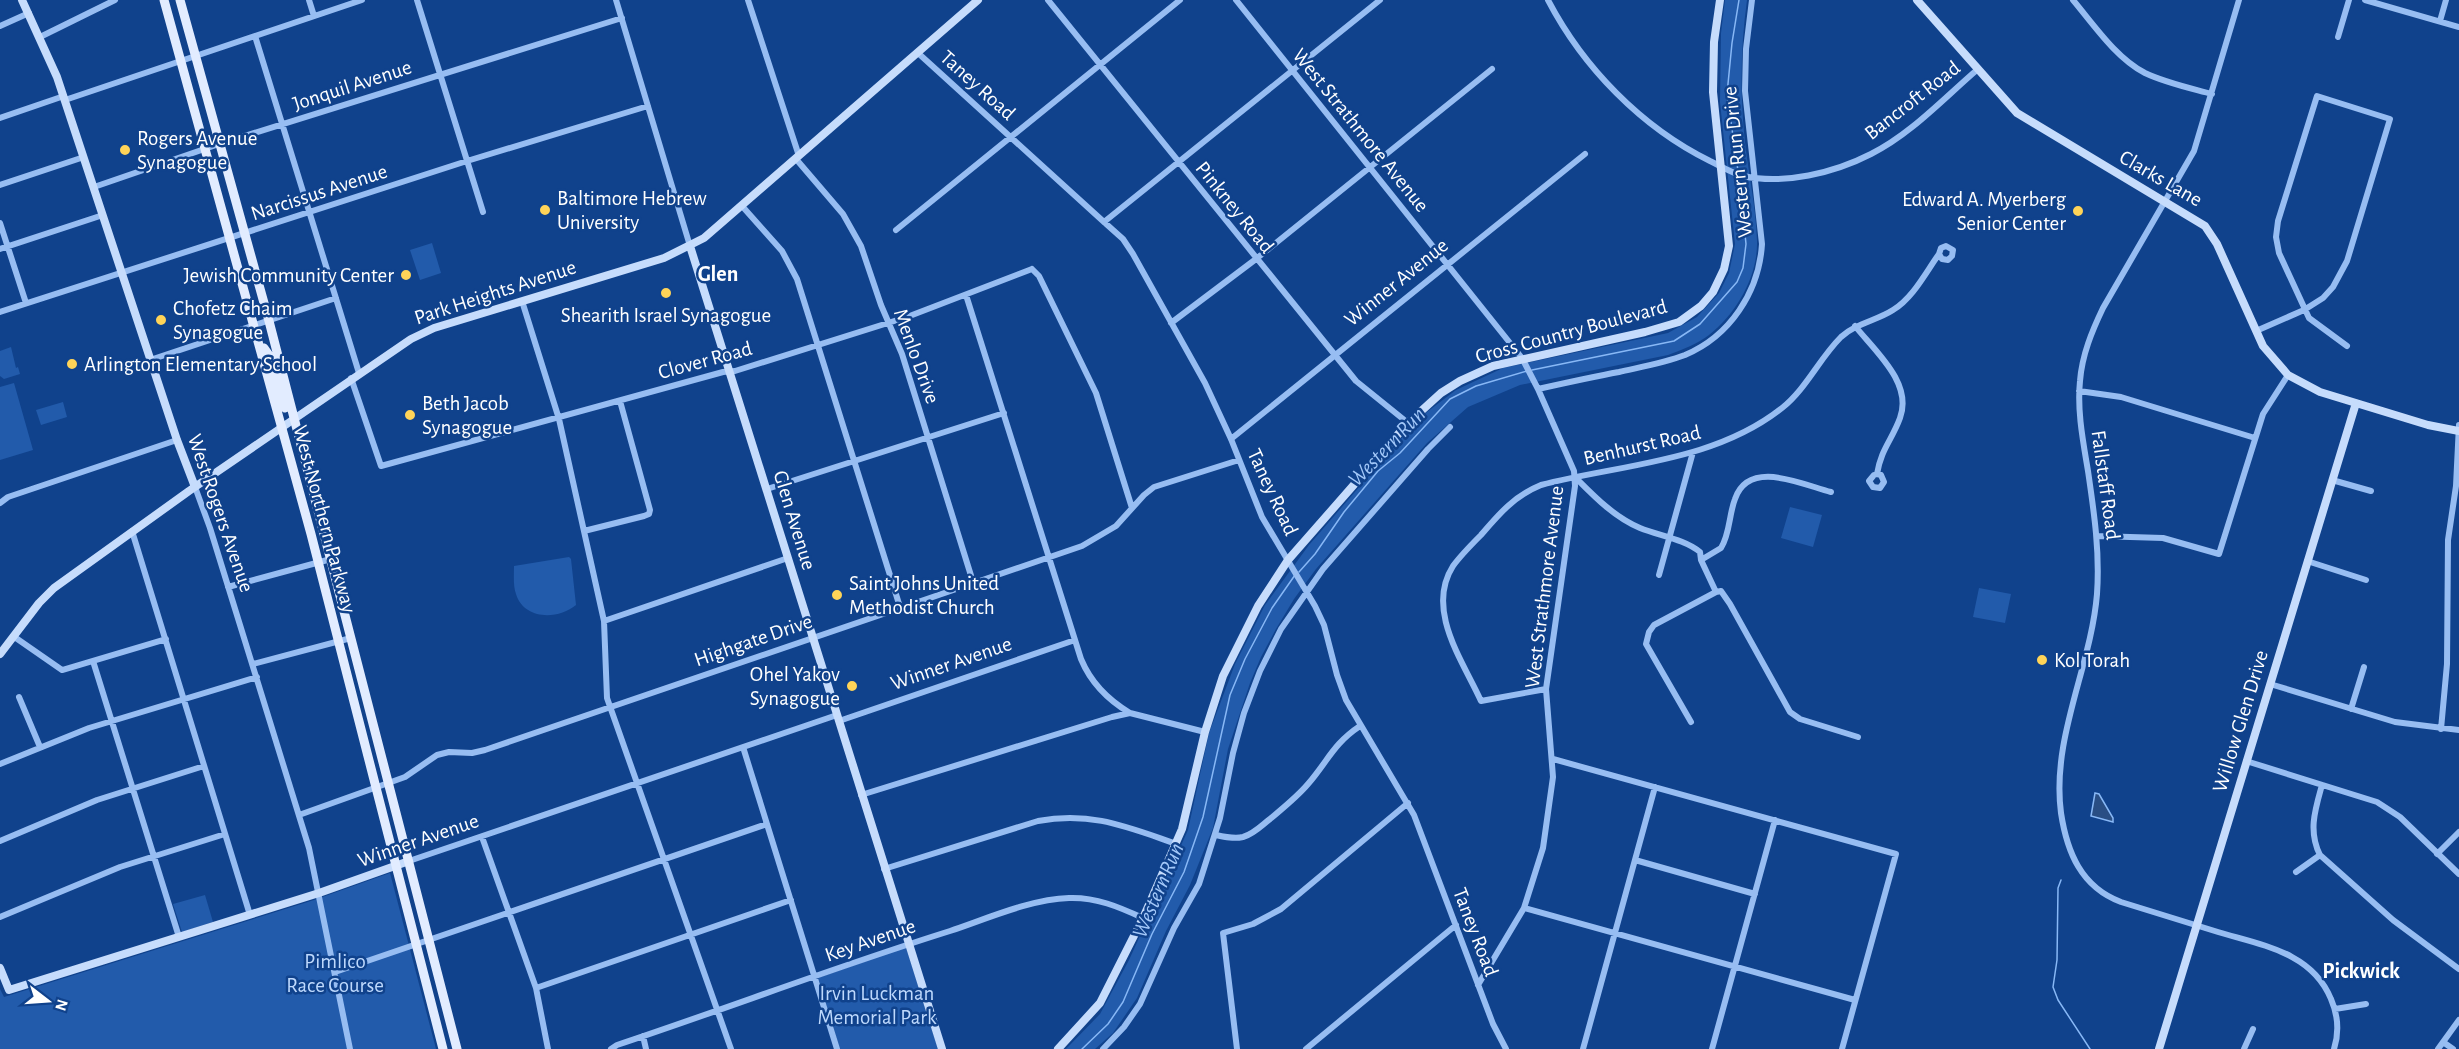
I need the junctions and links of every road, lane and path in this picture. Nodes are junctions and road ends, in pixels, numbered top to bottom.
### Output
1 (22, 0) edge
2 (115, 0) edge
3 (164, 0) edge
4 (180, 0) edge
5 (309, 0) edge
6 (362, 0) edge
7 (417, 0) edge
8 (616, 0) edge
9 (748, 0) edge
10 (978, 0) edge
11 (1048, 0) edge
12 (1180, 0) edge
13 (1236, 0) edge
14 (1380, 0) edge
15 (1548, 0) edge
16 (1720, 0) edge
17 (1752, 0) edge
18 (1917, 0) edge
19 (2073, 0) edge
20 (2239, 0) edge
21 (2349, 0) edge
22 (2365, 0) edge
23 (2446, 0) edge
24 (29, 14) junction
25 (314, 16) junction
26 (622, 18) junction
27 (2440, 21) junction
28 (0, 26) edge
29 (2459, 27) edge
30 (255, 36) junction
31 (40, 37) junction
32 (2338, 37) dead end
33 (918, 53) junction
34 (195, 56) junction
35 (181, 61) junction
36 (1099, 65) junction
37 (1492, 69) dead end
38 (1978, 69) junction
39 (1292, 70) junction
40 (440, 74) junction
41 (2212, 94) junction
42 (64, 98) junction
43 (648, 106) junction
44 (0, 118) edge
45 (282, 124) junction
46 (1011, 136) junction
47 (219, 144) junction
48 (205, 149) junction
49 (1585, 154) dead end
50 (84, 157) junction
51 (797, 158) junction
52 (467, 161) junction
53 (1178, 161) junction
54 (1369, 167) junction
55 (1725, 169) junction
56 (1755, 177) junction
57 (0, 185) edge
58 (94, 187) junction
59 (2165, 201) junction
60 (742, 206) junction
61 (309, 212) junction
62 (483, 212) dead end
63 (103, 215) junction
64 (1104, 222) junction
65 (0, 223) edge
66 (896, 230) dead end
67 (244, 233) junction
68 (230, 238) junction
69 (690, 246) junction
70 (8, 247) junction
71 (0, 249) edge
72 (1939, 254) dead end
73 (1256, 259) junction
74 (1447, 264) junction
75 (121, 271) junction
76 (966, 295) junction
77 (336, 298) junction
78 (522, 301) junction
79 (26, 303) junction
80 (2304, 310) junction
81 (0, 312) edge
82 (269, 321) junction
83 (889, 323) junction
84 (1171, 323) junction
85 (255, 326) junction
86 (1855, 326) junction
87 (2256, 331) junction
88 (817, 344) junction
89 (260, 345) junction
90 (2348, 346) dead end
91 (1335, 355) junction
92 (1522, 358) junction
93 (150, 360) junction
94 (730, 371) junction
95 (360, 373) junction
96 (2288, 375) junction
97 (351, 378) junction
98 (1538, 389) junction
99 (2079, 391) junction
100 (620, 401) junction
101 (2356, 403) junction
102 (1004, 413) junction
103 (294, 418) junction
104 (559, 419) junction
105 (1408, 423) junction
106 (2459, 425) edge
107 (282, 426) junction
108 (1450, 427) dead end
109 (2459, 431) edge
110 (928, 438) junction
111 (2255, 438) junction
112 (1231, 439) junction
113 (177, 440) junction
114 (1694, 452) junction
115 (1239, 460) junction
116 (854, 461) junction
117 (1877, 474) dead end
118 (1575, 477) junction
119 (2332, 480) junction
120 (195, 487) junction
121 (767, 489) junction
122 (2371, 491) dead end
123 (1831, 492) dead end
124 (0, 503) edge
125 (1132, 508) junction
126 (132, 531) junction
127 (584, 531) junction
128 (2097, 536) junction
129 (1670, 539) junction
130 (1049, 557) junction
131 (788, 558) junction
132 (331, 559) junction
133 (1288, 560) junction
134 (1701, 560) junction
135 (2307, 561) junction
136 (319, 562) junction
137 (1659, 575) dead end
138 (2366, 580) dead end
139 (974, 582) junction
140 (228, 587) junction
141 (1307, 590) junction
142 (1716, 592) junction
143 (900, 608) junction
144 (604, 621) junction
145 (13, 636) junction
146 (351, 638) junction
147 (812, 638) junction
148 (166, 639) junction
149 (1075, 640) junction
150 (339, 641) junction
151 (0, 654) edge
152 (93, 661) junction
153 (253, 664) junction
154 (2364, 667) dead end
155 (257, 677) junction
156 (2270, 684) junction
157 (1546, 689) junction
158 (19, 697) dead end
159 (184, 699) junction
160 (610, 707) junction
161 (2351, 709) junction
162 (1130, 713) junction
163 (838, 718) junction
164 (112, 721) junction
165 (1690, 723) dead end
166 (1360, 726) junction
167 (2440, 729) junction
168 (2459, 730) edge
169 (1204, 732) junction
170 (1858, 737) dead end
171 (40, 747) junction
172 (743, 747) junction
173 (1553, 759) junction
174 (2246, 761) junction
175 (0, 764) edge
176 (204, 766) junction
177 (636, 783) junction
178 (389, 784) junction
179 (2322, 785) junction
180 (1655, 787) junction
181 (376, 788) junction
182 (133, 789) junction
183 (861, 795) junction
184 (1408, 803) junction
185 (298, 815) junction
186 (1775, 820) junction
187 (767, 824) junction
188 (2459, 832) edge
189 (225, 834) junction
190 (1216, 835) junction
191 (482, 837) junction
192 (0, 841) edge
193 (1177, 844) junction
194 (2436, 854) junction
195 (2320, 855) junction
196 (153, 857) junction
197 (662, 860) junction
198 (1635, 860) junction
199 (409, 861) junction
200 (396, 866) junction
201 (884, 869) junction
202 (2296, 872) dead end
203 (2459, 874) edge
204 (319, 893) junction
205 (1755, 894) junction
206 (791, 900) junction
207 (1524, 908) junction
208 (508, 912) junction
209 (250, 915) junction
210 (0, 917) edge
211 (1143, 918) junction
212 (1456, 925) junction
213 (2196, 925) junction
214 (1615, 934) junction
215 (691, 935) junction
216 (178, 937) junction
217 (429, 939) junction
218 (416, 944) junction
219 (908, 944) junction
220 (1735, 967) junction
221 (0, 968) edge
222 (2459, 969) edge
223 (335, 972) junction
224 (814, 976) junction
225 (1478, 986) junction
226 (536, 988) junction
227 (1855, 1000) junction
228 (2366, 1004) dead end
229 (719, 1010) junction
230 (2335, 1010) junction
231 (2459, 1020) edge
232 (2253, 1029) dead end
233 (643, 1036) junction
234 (2443, 1042) junction
235 (1504, 1048) edge
236 (350, 1049) edge
237 (443, 1049) edge
238 (458, 1049) edge
239 (548, 1049) edge
240 (611, 1049) edge
241 (646, 1049) edge
242 (731, 1049) edge
243 (837, 1049) edge
244 (942, 1049) edge
245 (1058, 1049) edge
246 (1103, 1049) edge
247 (1237, 1049) edge
248 (1306, 1049) edge
249 (1583, 1049) edge
250 (1712, 1049) edge
251 (1842, 1049) edge
252 (2158, 1049) edge
253 (2244, 1049) edge
254 (2334, 1049) edge
255 (2438, 1049) edge
256 (2453, 1049) edge

1 - 24 street, West Rogers Avenue
2 - 31 street
3 - 35 main road, West Northern Parkway
4 - 34 main road, West Northern Parkway
5 - 25 street
6 - 25 street
7 - 40 street
8 - 26 street, Glen Avenue
9 - 51 street, Menlo Drive
10 - 33 street, Park Heights Avenue
11 - 36 street, Pinkney Road
12 - 36 street
13 - 39 street, West Strathmore Avenue
14 - 39 street
15 - 55 street, Bancroft Road
16 - 55 street, Cross Country Boulevard
17 - 56 street, Western Run Drive
18 - 38 street, Clarks Lane
19 - 41 street
20 - 41 street, Fallstaff Road
21 - 32 street
22 - 27 street
23 - 27 street
24 - 28 street
24 - 31 street, West Rogers Avenue
25 - 30 street
26 - 40 street, Jonquil Avenue
26 - 43 street, Glen Avenue
27 - 29 street
30 - 34 street
30 - 45 street
31 - 42 street, West Rogers Avenue
33 - 46 street, Taney Road
33 - 51 street, Park Heights Avenue
34 - 35 street
34 - 47 main road, West Northern Parkway
35 - 42 street
35 - 48 main road, West Northern Parkway
36 - 46 street
36 - 53 street, Pinkney Road
37 - 54 street
38 - 56 street, Bancroft Road
38 - 59 street, Clarks Lane
39 - 53 street
39 - 54 street, West Strathmore Avenue
40 - 45 street, Jonquil Avenue
40 - 52 street
41 - 59 street, Fallstaff Road
42 - 44 street
42 - 50 street, West Rogers Avenue
43 - 52 street, Narcissus Avenue
43 - 69 street, Glen Avenue
45 - 47 street, Jonquil Avenue
45 - 61 street
46 - 64 street, Taney Road
46 - 66 street
47 - 48 street, Jonquil Avenue
47 - 67 main road, West Northern Parkway
48 - 58 street, Jonquil Avenue
48 - 68 main road, West Northern Parkway
49 - 74 street, Winner Avenue
50 - 57 street
50 - 58 street, West Rogers Avenue
51 - 60 street, Park Heights Avenue
51 - 83 street, Menlo Drive
52 - 61 street, Narcissus Avenue
52 - 62 street
53 - 64 street
53 - 73 street, Pinkney Road
54 - 73 street
54 - 74 street, West Strathmore Avenue
55 - 56 street, Bancroft Road
55 - 92 street, Cross Country Boulevard
56 - 98 street, Western Run Drive
58 - 63 street, West Rogers Avenue
59 - 87 street, Clarks Lane
59 - 99 street, Fallstaff Road
60 - 69 street, Park Heights Avenue
60 - 88 street
61 - 67 street, Narcissus Avenue
61 - 77 street
63 - 70 street
63 - 75 street, West Rogers Avenue
64 - 84 street, Taney Road
65 - 70 street
67 - 68 street, Narcissus Avenue
67 - 82 main road, West Northern Parkway
68 - 75 street, Narcissus Avenue
68 - 85 main road, West Northern Parkway
69 - 78 street, Park Heights Avenue
69 - 94 street, Glen Avenue
70 - 71 street
70 - 79 street
72 - 86 street, Benhurst Road
73 - 84 street
73 - 91 street, Pinkney Road
74 - 91 street, Winner Avenue
74 - 92 street, West Strathmore Avenue
75 - 79 street, Narcissus Avenue
75 - 93 street, West Rogers Avenue
76 - 83 street, Clover Road
76 - 102 street
76 - 125 street, Clover Road
77 - 82 street
77 - 95 street
78 - 95 street, Park Heights Avenue
78 - 104 street
79 - 81 street, Narcissus Avenue
80 - 80 street
80 - 87 street
80 - 90 street
82 - 85 street
82 - 103 main road, West Northern Parkway
83 - 88 street, Clover Road
83 - 110 street, Menlo Drive
84 - 112 street, Taney Road
85 - 89 main road, West Northern Parkway
85 - 93 street
86 - 114 street, Benhurst Road
86 - 117 street
87 - 96 street, Clarks Lane
88 - 94 street, Clover Road
88 - 116 street
89 - 103 main road
89 - 107 main road, West Northern Parkway
91 - 105 street, Pinkney Road
91 - 112 street, Winner Avenue
92 - 98 street, West Strathmore Avenue
92 - 105 street, Cross Country Boulevard
93 - 113 street, West Rogers Avenue
94 - 100 street, Clover Road
94 - 121 street, Glen Avenue
95 - 97 street, Park Heights Avenue
96 - 101 street, Clarks Lane
96 - 111 street
97 - 103 street, Park Heights Avenue
97 - 104 street, Clover Road
98 - 118 street, West Strathmore Avenue
99 - 111 street
99 - 128 street, Fallstaff Road
100 - 104 street, Clover Road
100 - 127 street
101 - 109 street, Clarks Lane
101 - 119 street, Willow Glen Drive
102 - 110 street
102 - 130 street
103 - 107 street, Park Heights Avenue
103 - 132 main road, West Northern Parkway
104 - 127 street
105 - 133 street, Cross Country Boulevard
106 - 109 street
107 - 120 street, Park Heights Avenue
107 - 136 main road, West Northern Parkway
108 - 141 street
109 - 167 street
110 - 116 street
110 - 139 street, Menlo Drive
111 - 128 street
112 - 115 street, Taney Road
113 - 120 street, West Rogers Avenue
113 - 124 street
114 - 118 street, Benhurst Road
114 - 129 street
115 - 125 street, Highgate Drive
115 - 133 street, Taney Road
116 - 121 street
116 - 143 street
118 - 129 street
118 - 157 street, West Strathmore Avenue
118 - 157 street, Benhurst Road
119 - 122 street
119 - 135 street, Willow Glen Drive
120 - 126 street, Park Heights Avenue
120 - 140 street, West Rogers Avenue
121 - 131 street, Glen Avenue
123 - 134 street
125 - 130 street, Highgate Drive
126 - 145 street, Park Heights Avenue
126 - 148 street
127 - 144 street
128 - 213 street, Fallstaff Road
129 - 134 street
129 - 137 street
130 - 139 street, Highgate Drive
130 - 149 street
131 - 144 street
131 - 147 street, Glen Avenue
132 - 136 street
132 - 146 main road, West Northern Parkway
133 - 141 street, Taney Road
133 - 169 street, Cross Country Boulevard
134 - 142 street
135 - 138 street
135 - 156 street, Willow Glen Drive
136 - 140 street
136 - 150 main road, West Northern Parkway
139 - 143 street, Highgate Drive
140 - 153 street, West Rogers Avenue
141 - 166 street, Taney Road
141 - 190 street
142 - 165 street
142 - 170 street
143 - 147 street, Highgate Drive
144 - 160 street
145 - 151 street, Park Heights Avenue
145 - 152 street
146 - 150 street
146 - 178 main road, West Northern Parkway
147 - 160 street, Highgate Drive
147 - 163 street, Glen Avenue
148 - 152 street
148 - 159 street
149 - 162 street
149 - 163 street, Winner Avenue
150 - 153 street
150 - 181 main road, West Northern Parkway
152 - 164 street
153 - 155 street, West Rogers Avenue
154 - 161 street
155 - 159 street
155 - 185 street, West Rogers Avenue
156 - 161 street
156 - 174 street, Willow Glen Drive
157 - 173 street, West Strathmore Avenue
158 - 171 street
159 - 164 street
159 - 176 street
160 - 177 street
160 - 178 street, Highgate Drive
161 - 167 street
162 - 169 street
162 - 183 street
163 - 172 street, Winner Avenue
163 - 183 street, Glen Avenue
164 - 171 street
164 - 182 street
166 - 184 street, Taney Road
166 - 190 street
167 - 168 street
169 - 193 street, Cross Country Boulevard
171 - 175 street
172 - 177 street, Winner Avenue
172 - 187 street
173 - 180 street
173 - 207 street, West Strathmore Avenue
174 - 179 street
174 - 213 street, Willow Glen Drive
176 - 182 street
176 - 189 street
177 - 191 street, Winner Avenue
177 - 197 street
178 - 181 street, Highgate Drive
178 - 199 main road, West Northern Parkway
179 - 194 street
179 - 195 street
180 - 186 street
180 - 198 street
181 - 185 street, Highgate Drive
181 - 200 main road, West Northern Parkway
182 - 192 street
182 - 196 street
183 - 201 street, Glen Avenue
184 - 212 street, Taney Road
184 - 247 street
185 - 204 street, West Rogers Avenue
186 - 205 street
186 - 227 street
187 - 197 street
187 - 206 street
188 - 194 street
189 - 196 street
189 - 209 street
190 - 246 street
191 - 199 street, Winner Avenue
191 - 208 street
193 - 201 street
193 - 211 street, Cross Country Boulevard
194 - 203 street
195 - 202 street
195 - 222 street
196 - 210 street
196 - 216 street
197 - 208 street
197 - 215 street
198 - 205 street
198 - 214 street
199 - 200 street, Winner Avenue
199 - 217 main road, West Northern Parkway
200 - 204 street, Winner Avenue
200 - 218 main road, West Northern Parkway
201 - 219 street, Glen Avenue
204 - 209 street, Winner Avenue
204 - 223 street, West Rogers Avenue
205 - 220 street
206 - 215 street
206 - 224 street
207 - 214 street
207 - 225 street, West Strathmore Avenue
208 - 217 street
208 - 226 street
209 - 216 street, Winner Avenue
211 - 219 street, Key Avenue
211 - 245 street, Cross Country Boulevard
212 - 225 street, Taney Road
212 - 248 street
213 - 230 street, Fallstaff Road
213 - 252 street, Willow Glen Drive
214 - 220 street
214 - 249 street
215 - 226 street
215 - 229 street
216 - 221 street, Winner Avenue
217 - 218 street
217 - 238 main road, West Northern Parkway
218 - 223 street
218 - 237 main road, West Northern Parkway
219 - 224 street, Key Avenue
219 - 244 street, Glen Avenue
220 - 227 street
220 - 250 street
223 - 236 street, West Rogers Avenue
224 - 229 street, Key Avenue
224 - 243 street
225 - 235 street, Taney Road
226 - 239 street
227 - 251 street
228 - 230 street
229 - 233 street, Key Avenue
229 - 242 street
230 - 254 street
231 - 234 street
232 - 253 street
233 - 240 street, Key Avenue
233 - 241 street
234 - 255 street
234 - 256 street

